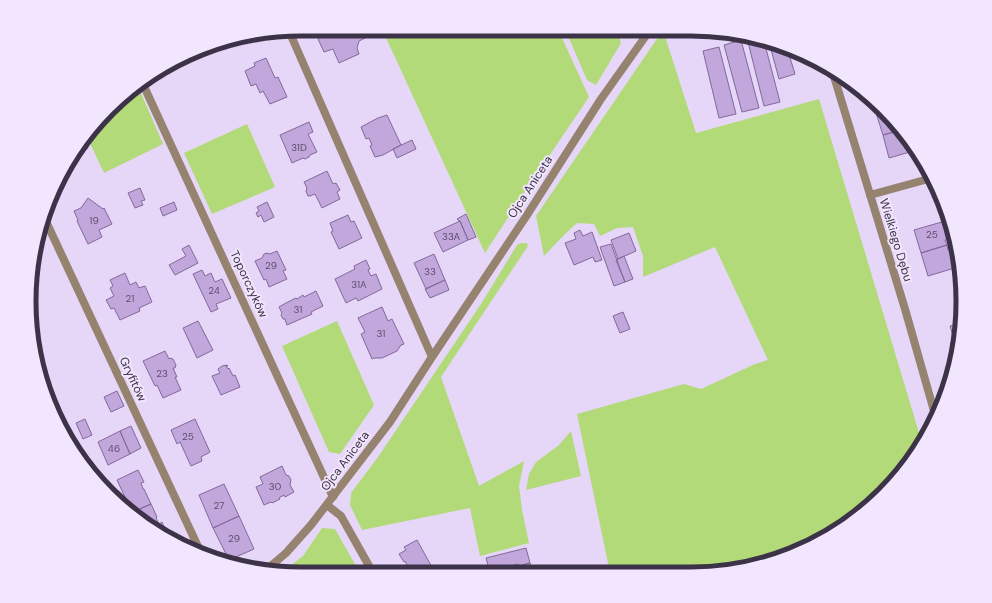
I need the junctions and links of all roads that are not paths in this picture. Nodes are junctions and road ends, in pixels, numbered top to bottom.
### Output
1 (646, 36) edge
2 (291, 37) edge
3 (835, 79) edge
4 (145, 88) edge
5 (926, 180) edge
6 (870, 195) junction
7 (47, 225) edge
8 (432, 357) junction
9 (933, 409) edge
10 (333, 497) junction
11 (326, 506) junction
12 (198, 546) edge
13 (272, 565) edge
14 (370, 567) edge

1 - 8 street, Ojca Aniceta
2 - 8 street
3 - 6 street, Wielkiego Dębu
4 - 10 street, Toporczyków
5 - 6 street
6 - 9 street, Wielkiego Dębu
7 - 12 street, Gryfitów
8 - 10 street, Ojca Aniceta
10 - 11 street, Ojca Aniceta
11 - 13 street, Ojca Aniceta
11 - 14 street

